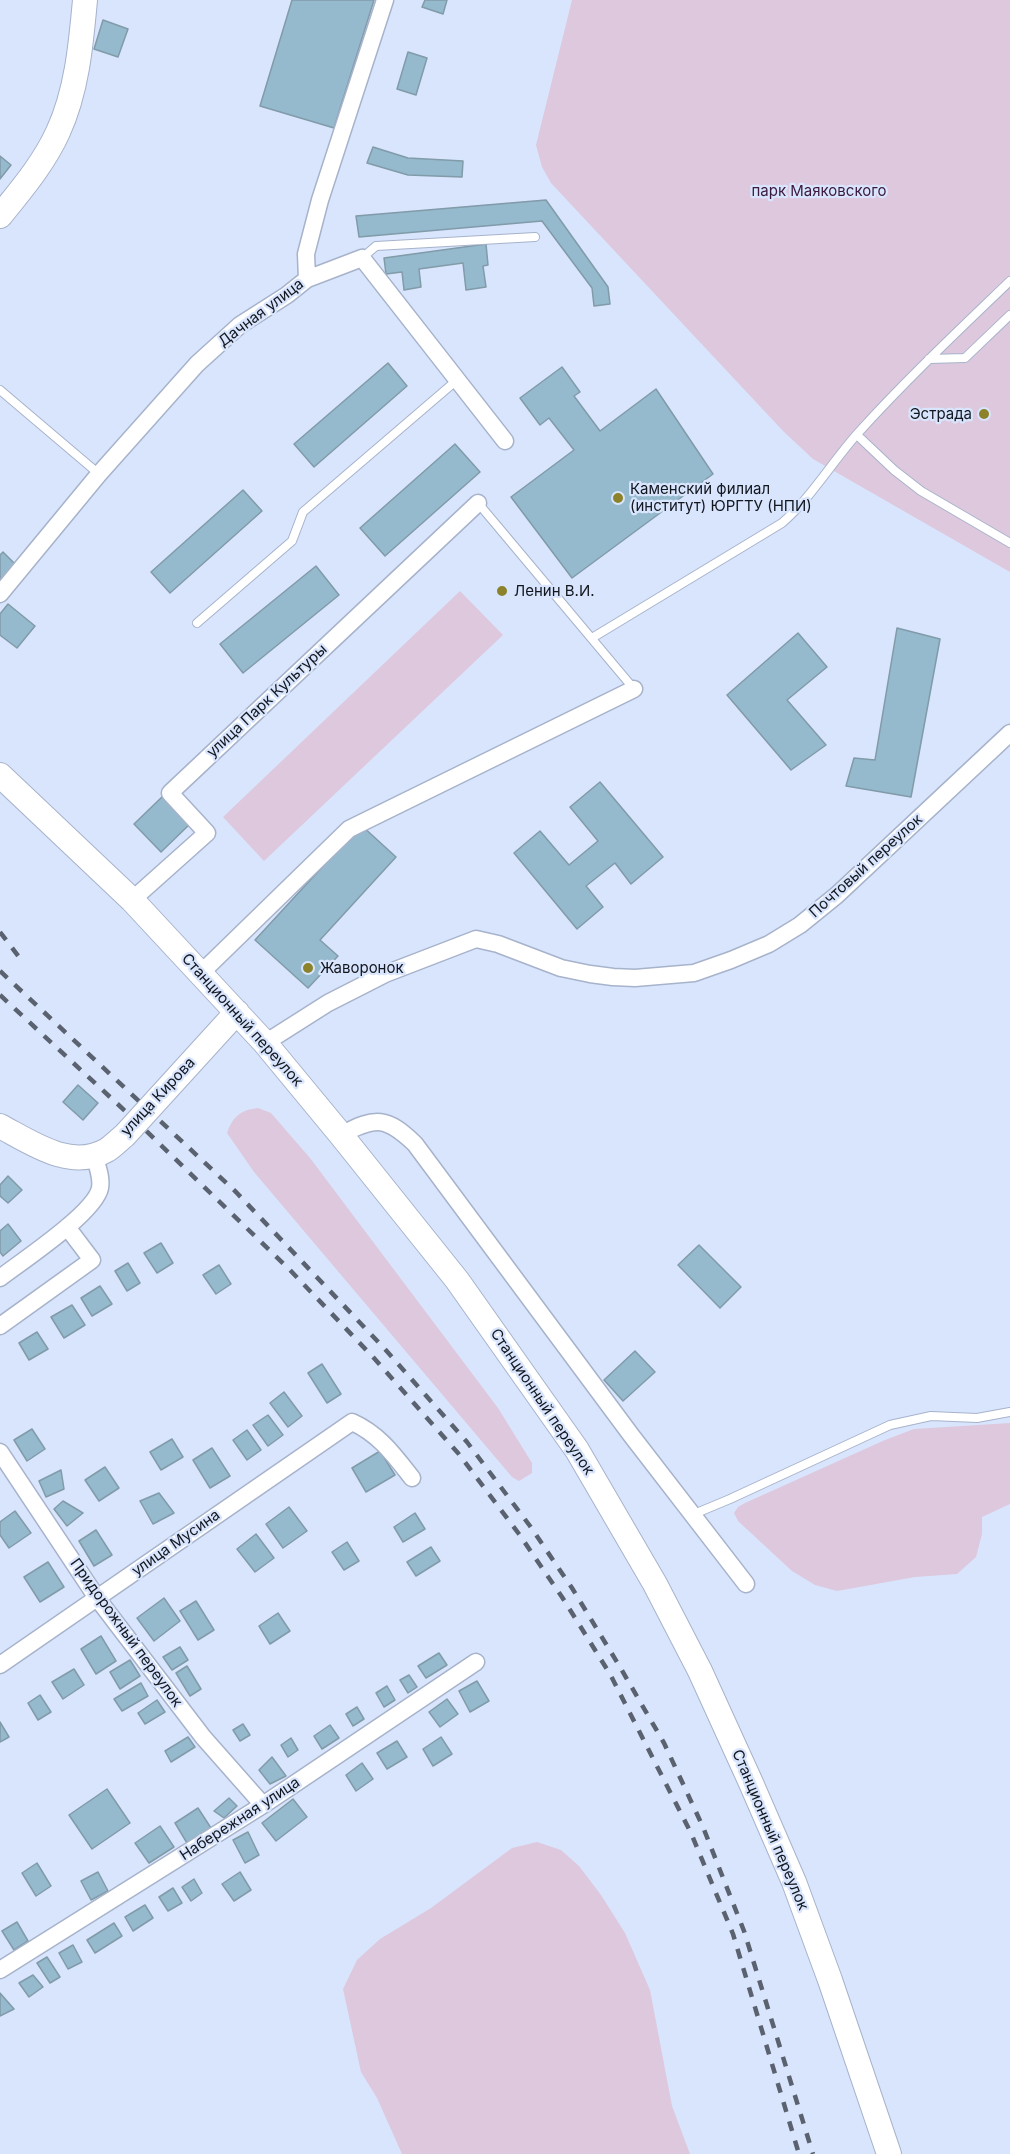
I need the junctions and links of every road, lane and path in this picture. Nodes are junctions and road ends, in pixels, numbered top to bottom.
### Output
1 (85, 0) edge
2 (385, 0) edge
3 (0, 216) edge
4 (535, 237) dead end
5 (362, 258) junction
6 (307, 279) junction
7 (1010, 281) edge
8 (1010, 315) edge
9 (929, 359) junction
10 (457, 380) junction
11 (0, 390) edge
12 (856, 435) junction
13 (505, 441) dead end
14 (99, 474) junction
15 (478, 503) joint
16 (1010, 543) edge
17 (0, 594) edge
18 (197, 623) dead end
19 (592, 638) junction
20 (634, 689) joint
21 (1010, 733) edge
22 (0, 775) edge
23 (132, 900) junction
24 (201, 973) junction
25 (237, 1012) junction
26 (265, 1043) junction
27 (0, 1126) edge
28 (342, 1135) junction
29 (94, 1155) junction
30 (67, 1227) junction
31 (0, 1278) edge
32 (0, 1326) edge
33 (1010, 1412) edge
34 (0, 1452) edge
35 (412, 1478) dead end
36 (694, 1514) junction
37 (746, 1584) dead end
38 (97, 1598) junction
39 (476, 1662) dead end
40 (0, 1665) edge
41 (263, 1805) junction
42 (0, 1970) edge
43 (889, 2154) edge

1 - 3 main road
2 - 6 street, Дачная улица
4 - 5 lane
5 - 6 street
5 - 10 street
6 - 14 street, Дачная улица
7 - 9 lane
8 - 9 lane
9 - 12 lane
10 - 13 street
10 - 18 lane
11 - 14 lane
12 - 16 lane
12 - 19 lane
14 - 17 street, Дачная улица
15 - 19 lane
15 - 23 street, улица Парк Культуры
19 - 20 lane
20 - 24 street
21 - 26 street, Почтовый переулок
22 - 23 main road, Станционный переулок
23 - 24 main road, Станционный переулок
24 - 25 main road, Станционный переулок
25 - 26 main road, Станционный переулок
25 - 29 main road, улица Кирова
26 - 28 main road, Станционный переулок
27 - 29 main road, улица Кирова
28 - 36 street
28 - 43 main road, Станционный переулок
29 - 30 street
30 - 31 street
30 - 32 street
33 - 36 lane
34 - 38 street, Придорожный переулок
35 - 38 street, улица Мусина
36 - 37 street
38 - 40 street, улица Мусина
38 - 41 street, Придорожный переулок
39 - 41 street, Набережная улица
41 - 42 street, Набережная улица

